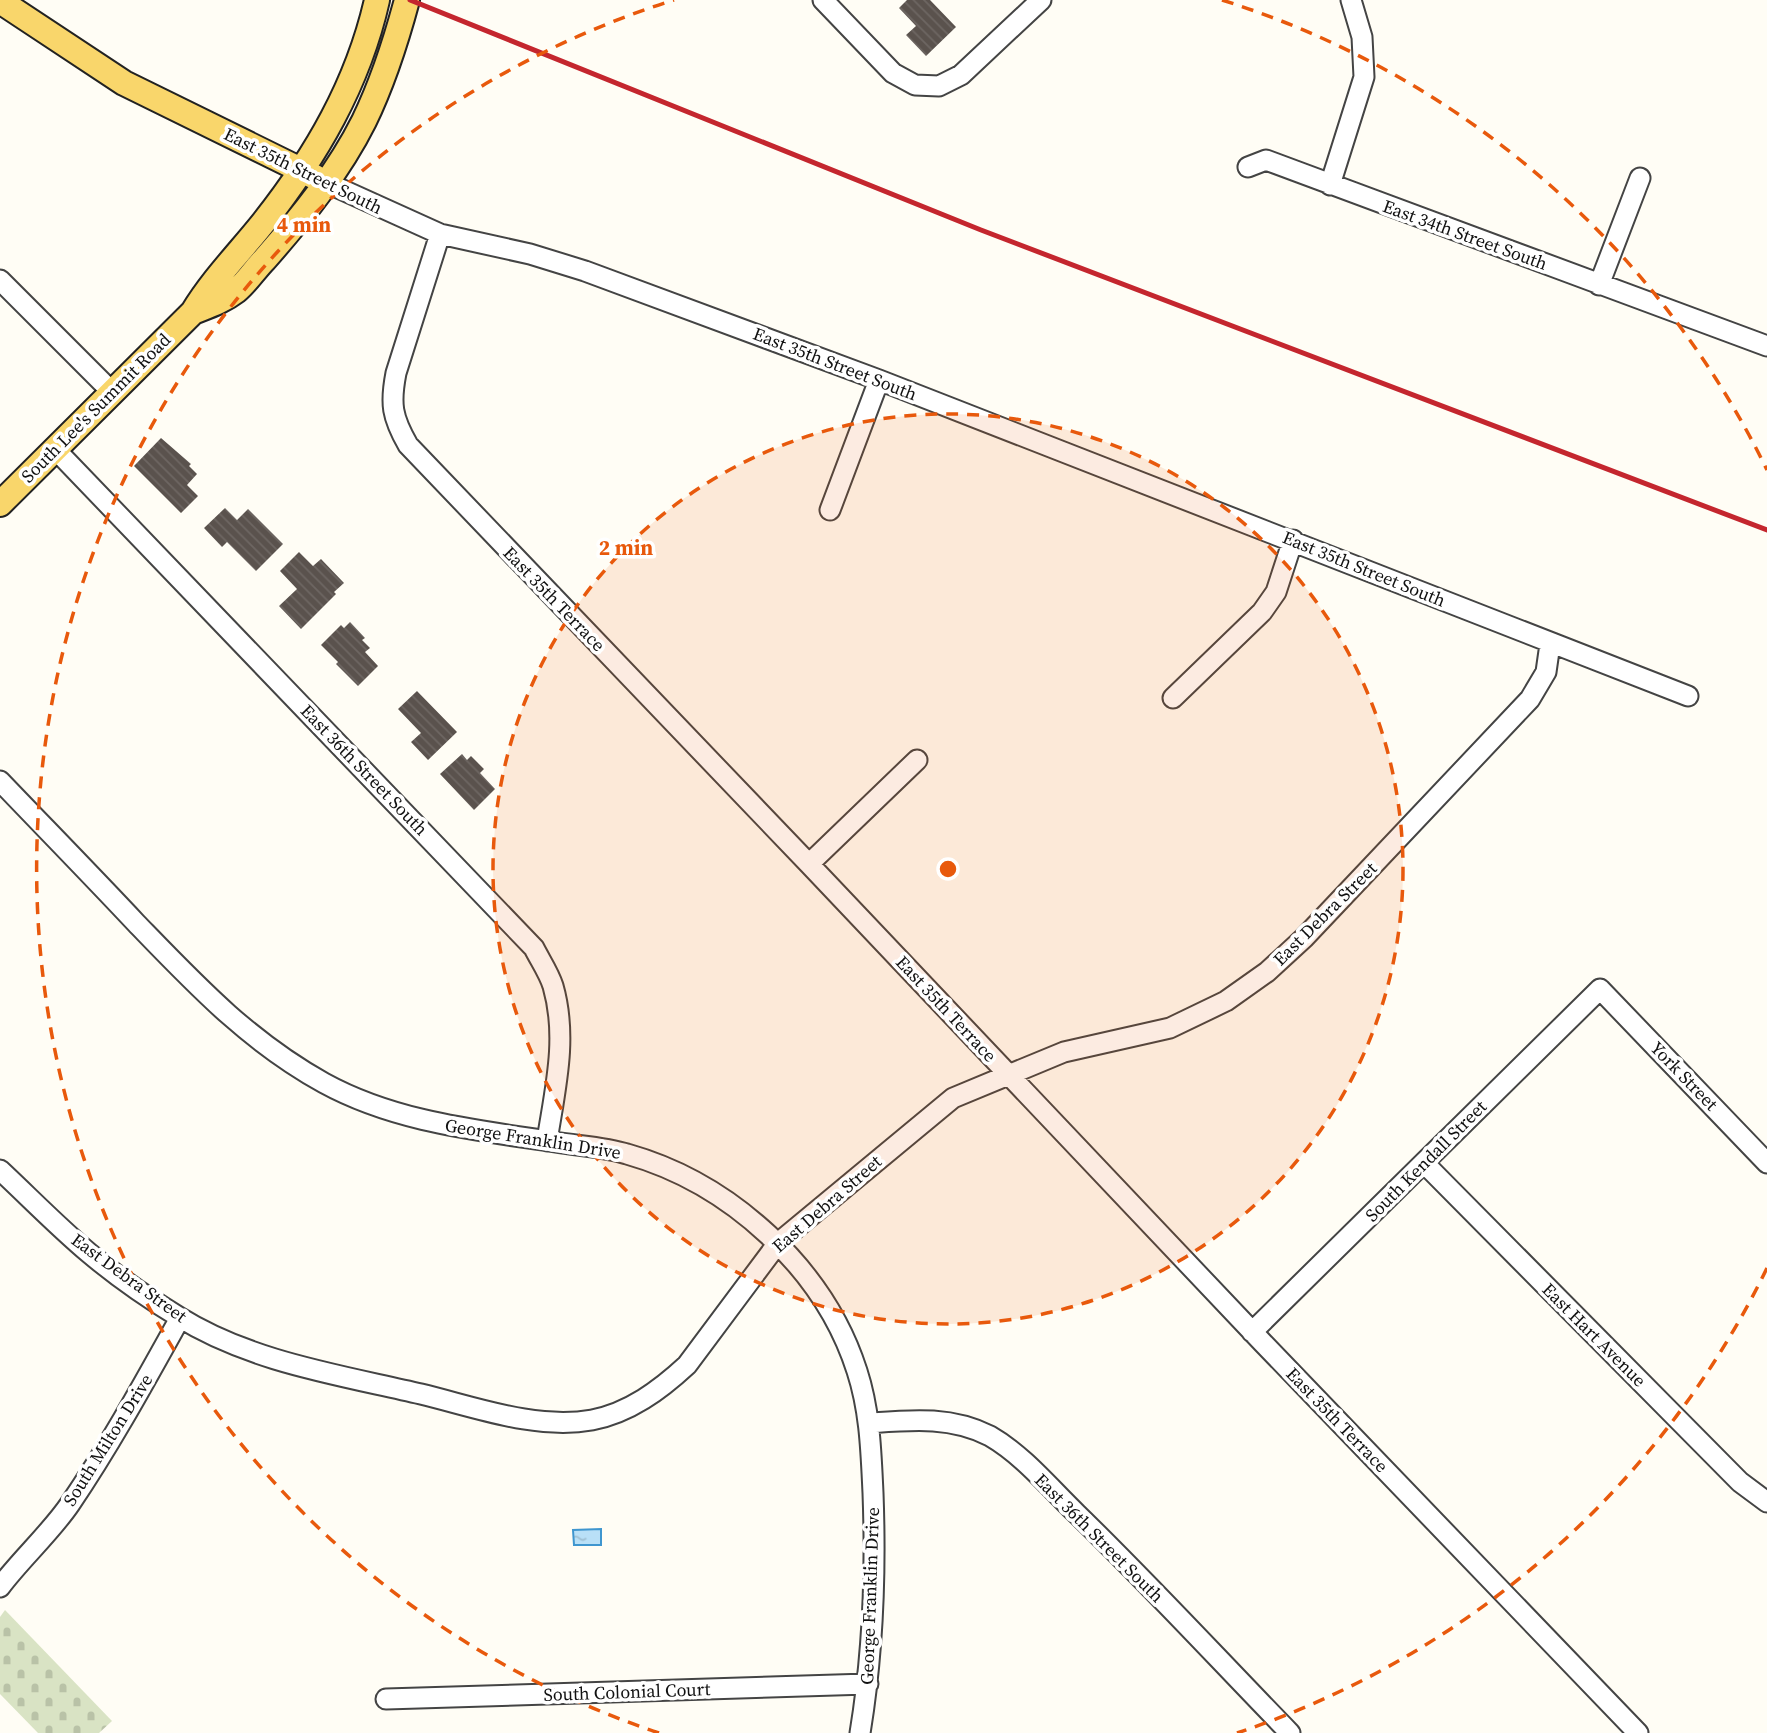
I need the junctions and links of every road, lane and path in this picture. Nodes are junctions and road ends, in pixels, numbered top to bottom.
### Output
1 (377, 0) edge
2 (407, 0) edge
3 (823, 0) edge
4 (1041, 0) edge
5 (1351, 0) edge
6 (0, 1) edge
7 (1248, 167) dead end
8 (302, 170) junction
9 (1640, 178) dead end
10 (325, 182) junction
11 (1330, 185) junction
12 (440, 234) junction
13 (0, 280) edge
14 (1599, 285) junction
15 (193, 312) junction
16 (1767, 346) edge
17 (879, 380) junction
18 (112, 392) junction
19 (55, 449) junction
20 (0, 504) edge
21 (830, 510) dead end
22 (1293, 540) junction
23 (1550, 644) junction
24 (1688, 696) dead end
25 (1173, 698) dead end
26 (918, 760) dead end
27 (0, 781) edge
28 (809, 864) junction
29 (1600, 989) joint
30 (1008, 1074) junction
31 (547, 1141) junction
32 (1424, 1163) junction
33 (1767, 1163) edge
34 (0, 1170) edge
35 (778, 1243) junction
36 (180, 1318) junction
37 (1252, 1332) junction
38 (870, 1423) junction
39 (1767, 1502) edge
40 (0, 1587) edge
41 (868, 1684) junction
42 (386, 1699) dead end
43 (860, 1733) edge
44 (1290, 1733) edge
45 (1638, 1733) edge

1 - 8 main road, South Lee's Summit Road
2 - 10 main road, South Lee's Summit Road
3 - 4 street
5 - 11 street
6 - 8 main road, East 35th Street South
7 - 11 street, East 34th Street South
8 - 10 main road, East 35th Street South
8 - 15 main road, South Lee's Summit Road
9 - 14 street
10 - 12 street, East 35th Street South
10 - 15 main road, South Lee's Summit Road
11 - 14 street, East 34th Street South
12 - 17 street, East 35th Street South
12 - 28 street, East 35th Terrace
13 - 18 street
14 - 16 street, East 34th Street South
15 - 18 main road, South Lee's Summit Road
17 - 21 street
17 - 22 street, East 35th Street South
18 - 19 main road, South Lee's Summit Road
19 - 20 main road, South Lee's Summit Road
19 - 31 street, East 36th Street South
22 - 23 street, East 35th Street South
22 - 25 street
23 - 24 street, East 35th Street South
23 - 30 street, East Debra Street
26 - 28 street
27 - 31 street, George Franklin Drive
28 - 30 street, East 35th Terrace
29 - 32 street, South Kendall Street
29 - 33 street, York Street
30 - 35 street, East Debra Street
30 - 37 street, East 35th Terrace
31 - 35 street, George Franklin Drive
32 - 37 street, South Kendall Street
32 - 39 street, East Hart Avenue
34 - 36 street, East Debra Street
35 - 36 street, East Debra Street
35 - 38 street, George Franklin Drive
36 - 40 street, South Milton Drive
37 - 45 street, East 35th Terrace
38 - 41 street, George Franklin Drive
38 - 44 street, East 36th Street South
41 - 42 street, South Colonial Court
41 - 43 street, George Franklin Drive

